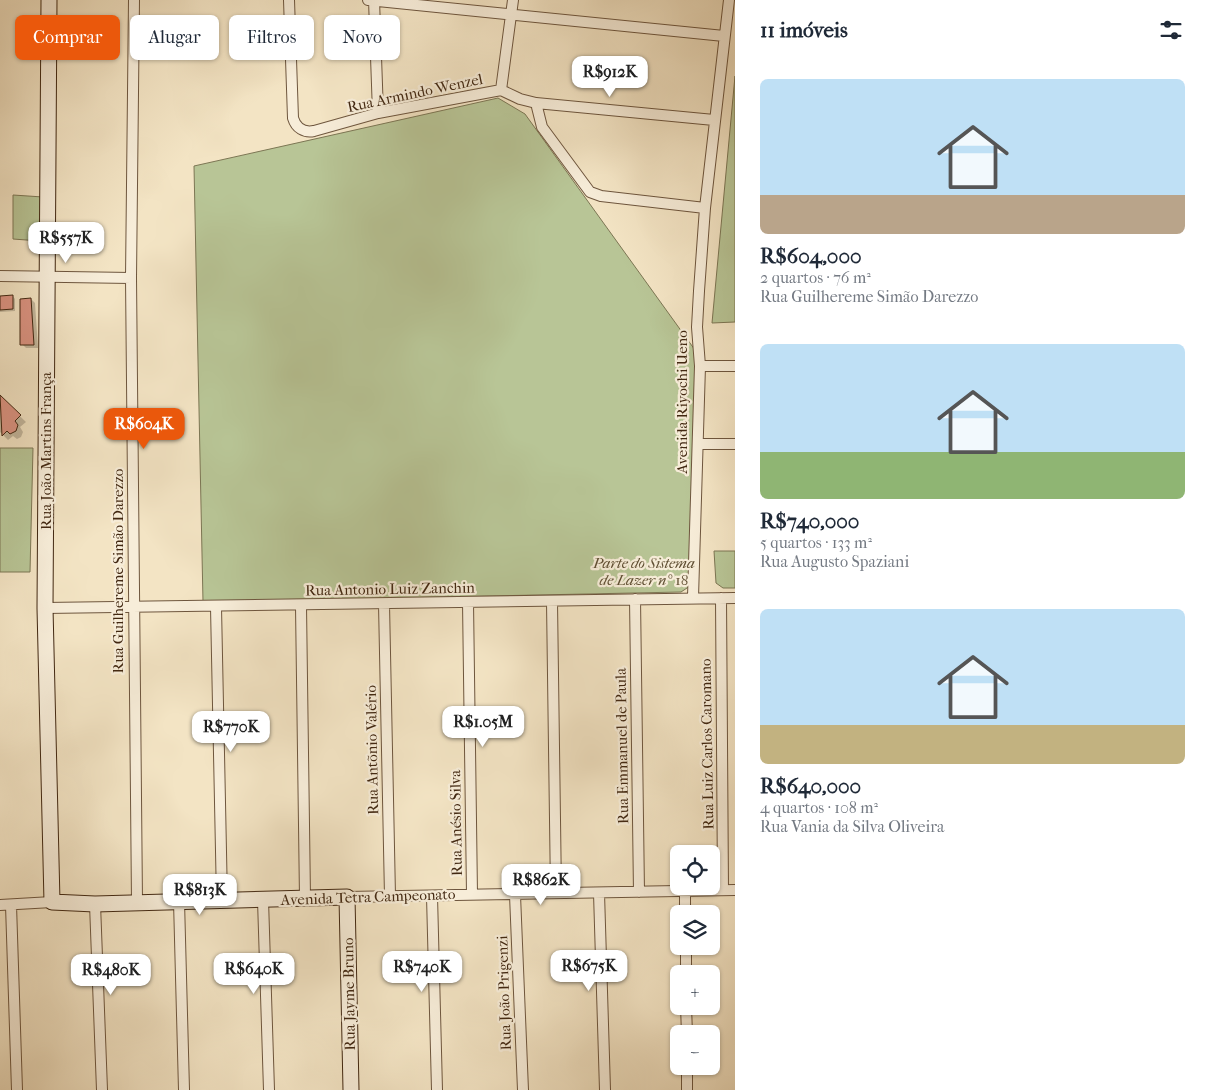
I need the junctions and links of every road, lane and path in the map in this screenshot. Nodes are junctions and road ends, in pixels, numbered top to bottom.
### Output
1 (49, 0) edge
2 (134, 0) edge
3 (289, 0) edge
4 (368, 0) edge
5 (374, 0) edge
6 (513, 0) edge
7 (728, 0) edge
8 (427, 3) edge
9 (511, 13) junction
10 (724, 36) junction
11 (501, 90) junction
12 (536, 103) junction
13 (378, 113) junction
14 (714, 120) junction
15 (705, 208) junction
16 (0, 276) edge
17 (46, 276) junction
18 (131, 278) junction
19 (700, 366) junction
20 (735, 366) edge
21 (698, 444) junction
22 (735, 444) edge
23 (693, 597) junction
24 (721, 598) junction
25 (735, 598) edge
26 (635, 599) junction
27 (468, 602) junction
28 (552, 602) junction
29 (384, 604) junction
30 (302, 606) junction
31 (133, 607) junction
32 (216, 607) junction
33 (45, 608) junction
34 (720, 889) edge
35 (723, 889) junction
36 (735, 890) edge
37 (670, 891) edge
38 (556, 892) junction
39 (639, 892) junction
40 (599, 893) junction
41 (472, 894) junction
42 (515, 895) junction
43 (390, 896) junction
44 (432, 896) junction
45 (347, 897) junction
46 (305, 898) junction
47 (222, 900) junction
48 (264, 900) junction
49 (137, 901) junction
50 (179, 901) junction
51 (52, 902) junction
52 (95, 904) junction
53 (0, 905) edge
54 (11, 905) junction
55 (687, 1075) edge
56 (17, 1090) edge
57 (102, 1090) edge
58 (184, 1090) edge
59 (269, 1090) edge
60 (352, 1090) edge
61 (437, 1090) edge
62 (523, 1090) edge
63 (605, 1090) edge
64 (688, 1090) edge

1 - 17 main road, Rua João Martins França
2 - 18 street, Rua Guilhereme Simão Darezzo
3 - 13 street, Rua Armindo Wenzel
4 - 5 street
5 - 8 street
5 - 13 street
6 - 9 street
7 - 10 street, Avenida Riyochi Ueno
8 - 9 street
9 - 10 street
9 - 11 street
10 - 14 street, Avenida Riyochi Ueno
11 - 12 street, Rua Armindo Wenzel
11 - 13 street, Rua Armindo Wenzel
12 - 14 street, Rua Armindo Wenzel
12 - 15 street
14 - 15 street, Avenida Riyochi Ueno
15 - 19 street, Avenida Riyochi Ueno
16 - 17 street
17 - 18 street
17 - 33 main road, Rua João Martins França
18 - 31 street, Rua Guilhereme Simão Darezzo
19 - 20 street
19 - 21 street, Avenida Riyochi Ueno
21 - 22 street
21 - 23 street, Avenida Riyochi Ueno
23 - 24 street, Rua Antonio Luiz Zanchin
23 - 26 street, Rua Antonio Luiz Zanchin
24 - 25 street, Rua Antonio Luiz Zanchin
24 - 35 street, Rua Luiz Carlos Caromano
26 - 28 street, Rua Antonio Luiz Zanchin
26 - 39 street, Rua Emmanuel de Paula
27 - 28 street, Rua Antonio Luiz Zanchin
27 - 29 street, Rua Antonio Luiz Zanchin
27 - 41 street, Rua Anésio Silva
28 - 38 street
29 - 30 street, Rua Antonio Luiz Zanchin
29 - 43 street, Rua Antõnio Valério
30 - 32 street, Rua Antonio Luiz Zanchin
30 - 46 street
31 - 32 street, Rua Antonio Luiz Zanchin
31 - 33 street, Rua Antonio Luiz Zanchin
31 - 49 street, Rua Guilhereme Simão Darezzo
32 - 47 street
33 - 51 main road, Rua João Martins França
34 - 35 street, Avenida Tetra Campeonato
35 - 36 street, Avenida Tetra Campeonato
37 - 39 street, Avenida Tetra Campeonato
38 - 40 street, Avenida Tetra Campeonato
38 - 42 street, Avenida Tetra Campeonato
39 - 40 street, Avenida Tetra Campeonato
40 - 63 street
41 - 42 street, Avenida Tetra Campeonato
41 - 44 street, Avenida Tetra Campeonato
42 - 62 street, Rua João Prigenzi
43 - 44 street, Avenida Tetra Campeonato
43 - 45 street, Avenida Tetra Campeonato
44 - 61 street
45 - 46 main road, Avenida Tetra Campeonato
45 - 60 main road, Rua Jayme Bruno
46 - 48 main road, Avenida Tetra Campeonato
47 - 48 main road, Avenida Tetra Campeonato
47 - 50 main road, Avenida Tetra Campeonato
48 - 59 street
49 - 50 main road, Avenida Tetra Campeonato
49 - 52 main road, Avenida Tetra Campeonato
50 - 58 street
51 - 52 main road, Avenida Tetra Campeonato
51 - 54 street, Avenida Tetra Campeonato
52 - 57 street
53 - 54 street, Avenida Tetra Campeonato
54 - 56 street
55 - 64 street

